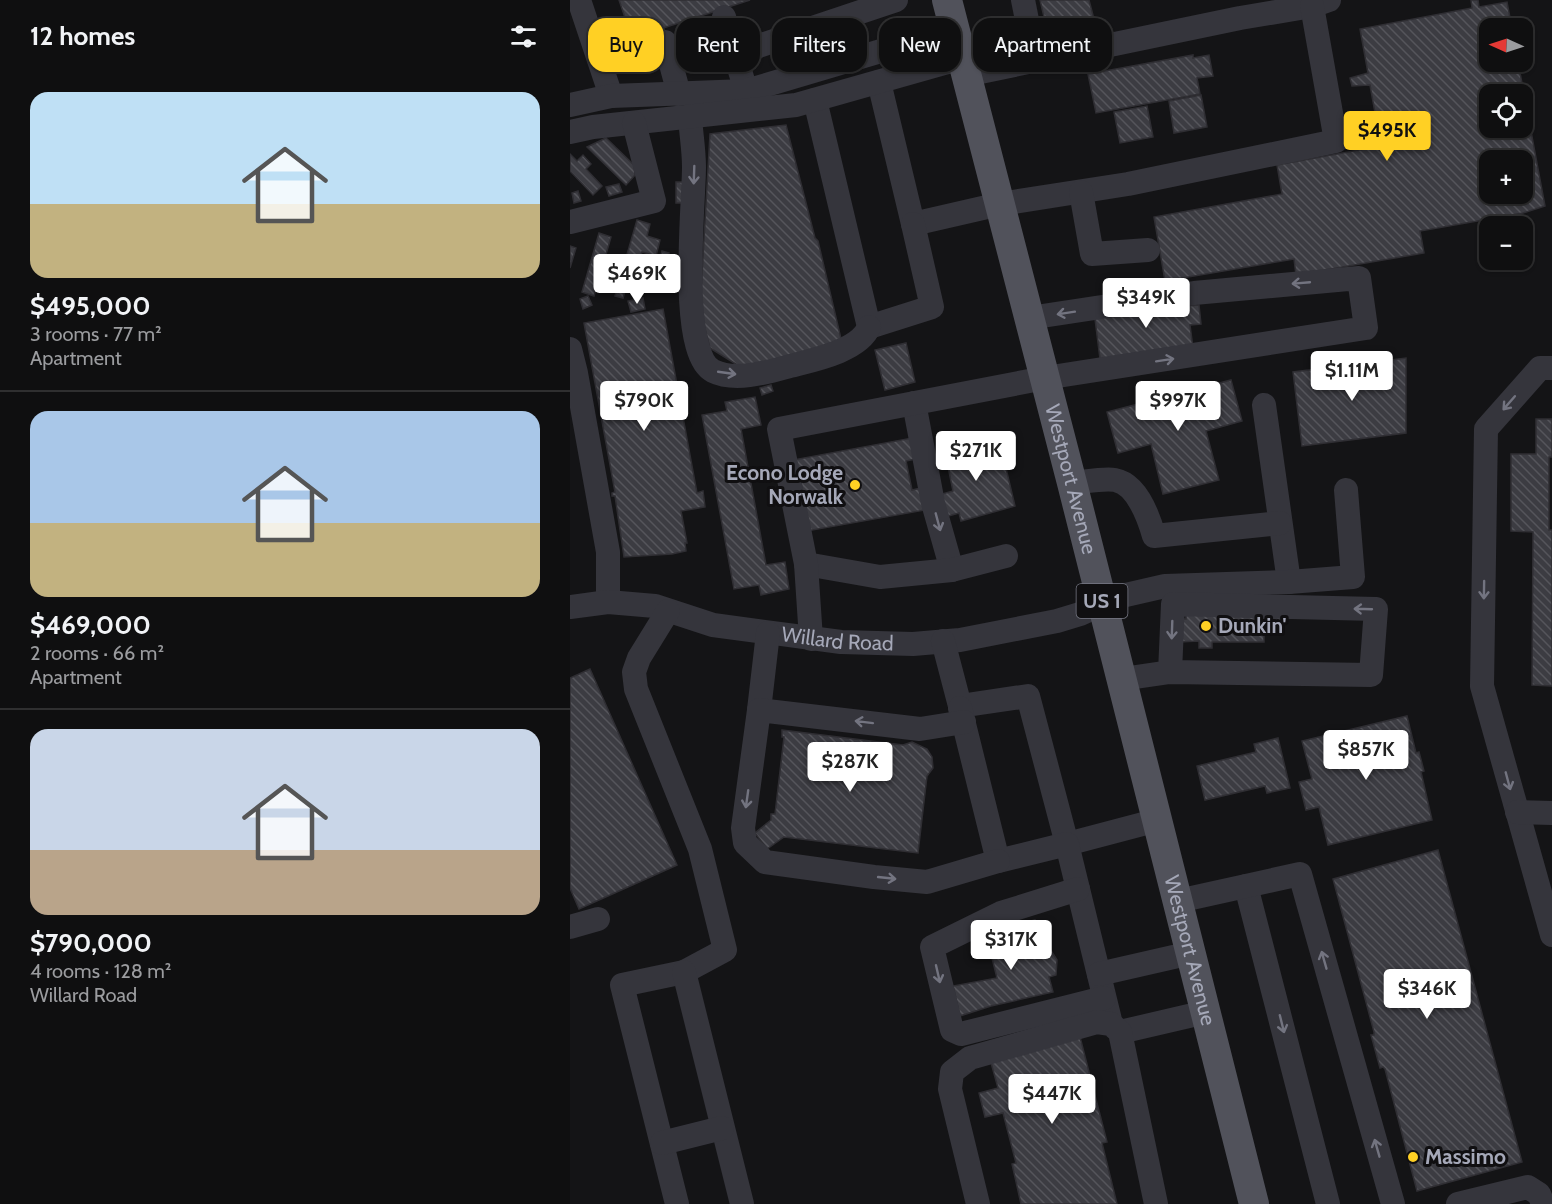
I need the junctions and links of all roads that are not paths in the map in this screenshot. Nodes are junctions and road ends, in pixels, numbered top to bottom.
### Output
1 (579, 0) edge
2 (896, 0) edge
3 (947, 0) edge
4 (1023, 0) edge
5 (1321, 3) edge
6 (1255, 8) edge
7 (951, 18) edge
8 (1027, 18) edge
9 (665, 42) dead end
10 (1112, 42) edge
11 (760, 46) edge
12 (879, 51) edge
13 (961, 55) edge
14 (973, 65) edge
15 (964, 66) junction
16 (740, 72) edge
17 (879, 82) junction
18 (746, 91) junction
19 (679, 93) junction
20 (611, 96) junction
21 (815, 100) junction
22 (570, 105) edge
23 (690, 117) junction
24 (634, 123) junction
25 (570, 132) edge
26 (1081, 192) junction
27 (1000, 204) junction
28 (570, 222) edge
29 (913, 224) junction
30 (1148, 250) dead end
31 (1029, 318) junction
32 (869, 327) junction
33 (570, 349) edge
34 (1552, 368) edge
35 (1045, 378) junction
36 (914, 403) junction
37 (1264, 405) dead end
38 (1072, 483) junction
39 (1346, 490) dead end
40 (1280, 523) junction
41 (1006, 556) dead end
42 (806, 564) junction
43 (952, 570) junction
44 (1289, 582) junction
45 (608, 602) junction
46 (1103, 603) junction
47 (571, 604) edge
48 (668, 611) junction
49 (768, 633) junction
50 (812, 639) junction
51 (943, 641) junction
52 (1170, 672) junction
53 (1122, 679) junction
54 (759, 710) junction
55 (962, 714) junction
56 (1517, 812) junction
57 (1552, 813) edge
58 (1158, 820) junction
59 (1067, 844) junction
60 (998, 861) junction
61 (1246, 886) junction
62 (1078, 890) junction
63 (1178, 901) junction
64 (598, 919) dead end
65 (570, 927) edge
66 (1552, 935) edge
67 (1191, 953) junction
68 (684, 972) junction
69 (1099, 974) junction
70 (1104, 998) junction
71 (1206, 1012) junction
72 (1115, 1028) junction
73 (722, 1128) junction
74 (662, 1143) junction
75 (974, 1203) edge
76 (677, 1204) edge
77 (742, 1204) edge
78 (1156, 1204) edge
79 (1254, 1204) edge
80 (1328, 1204) edge
81 (1393, 1204) edge
82 (1458, 1204) edge
83 (1543, 1204) edge

1 - 20 street
2 - 11 street
3 - 7 main road, Westport Avenue / US 1
4 - 8 street
5 - 6 street
5 - 26 street
6 - 10 street
9 - 19 street
12 - 18 street
13 - 15 main road, Westport Avenue / US 1
14 - 15 street
15 - 17 street
15 - 27 main road, Westport Avenue / US 1
16 - 18 street
17 - 21 street
17 - 29 street
18 - 19 street
19 - 20 street
20 - 22 street
21 - 23 street
21 - 32 street
23 - 24 street
23 -> 32 street
24 - 25 street
24 - 28 street
26 - 27 street
26 - 30 street
27 - 29 street
27 - 31 main road, Westport Avenue / US 1
29 - 32 street
31 - 35 main road, Westport Avenue / US 1
35 -> 31 street
33 - 45 street
34 -> 56 street
35 - 36 street
35 - 38 main road, Westport Avenue / US 1
36 - 42 street
36 -> 43 street
37 - 40 street
38 - 40 street
38 - 46 main road, Westport Avenue / US 1
39 - 44 street, Willard Road
40 - 44 street
41 - 43 street
42 - 43 street
42 - 50 street
44 - 46 street, Willard Road
45 - 47 street, Willard Road
45 - 48 street, Willard Road
46 - 51 street, Willard Road
46 - 53 main road, Westport Avenue / US 1
48 - 49 street, Willard Road
48 - 68 street
49 - 50 street, Willard Road
49 - 54 street
50 - 51 street, Willard Road
51 - 55 street
52 -> 52 street
52 - 53 street
53 - 58 main road, Westport Avenue / US 1
55 -> 54 street
54 -> 60 street
55 - 59 street
55 - 60 street
56 - 57 street
56 - 66 street
58 - 59 street
58 - 63 main road, Westport Avenue / US 1
59 - 60 street
59 - 62 street
61 - 63 street
61 -> 80 street
81 -> 61 street
62 - 69 street
62 -> 70 street
63 - 67 main road, Westport Avenue / US 1
64 - 65 street
67 - 69 street
67 - 71 main road, Westport Avenue / US 1
68 - 73 street
68 - 74 street
69 - 70 street
70 - 72 street
71 - 72 street
71 - 79 main road, Westport Avenue / US 1
72 - 75 street
72 - 78 street
73 - 74 street
73 - 77 street
74 - 76 street
82 - 83 street

